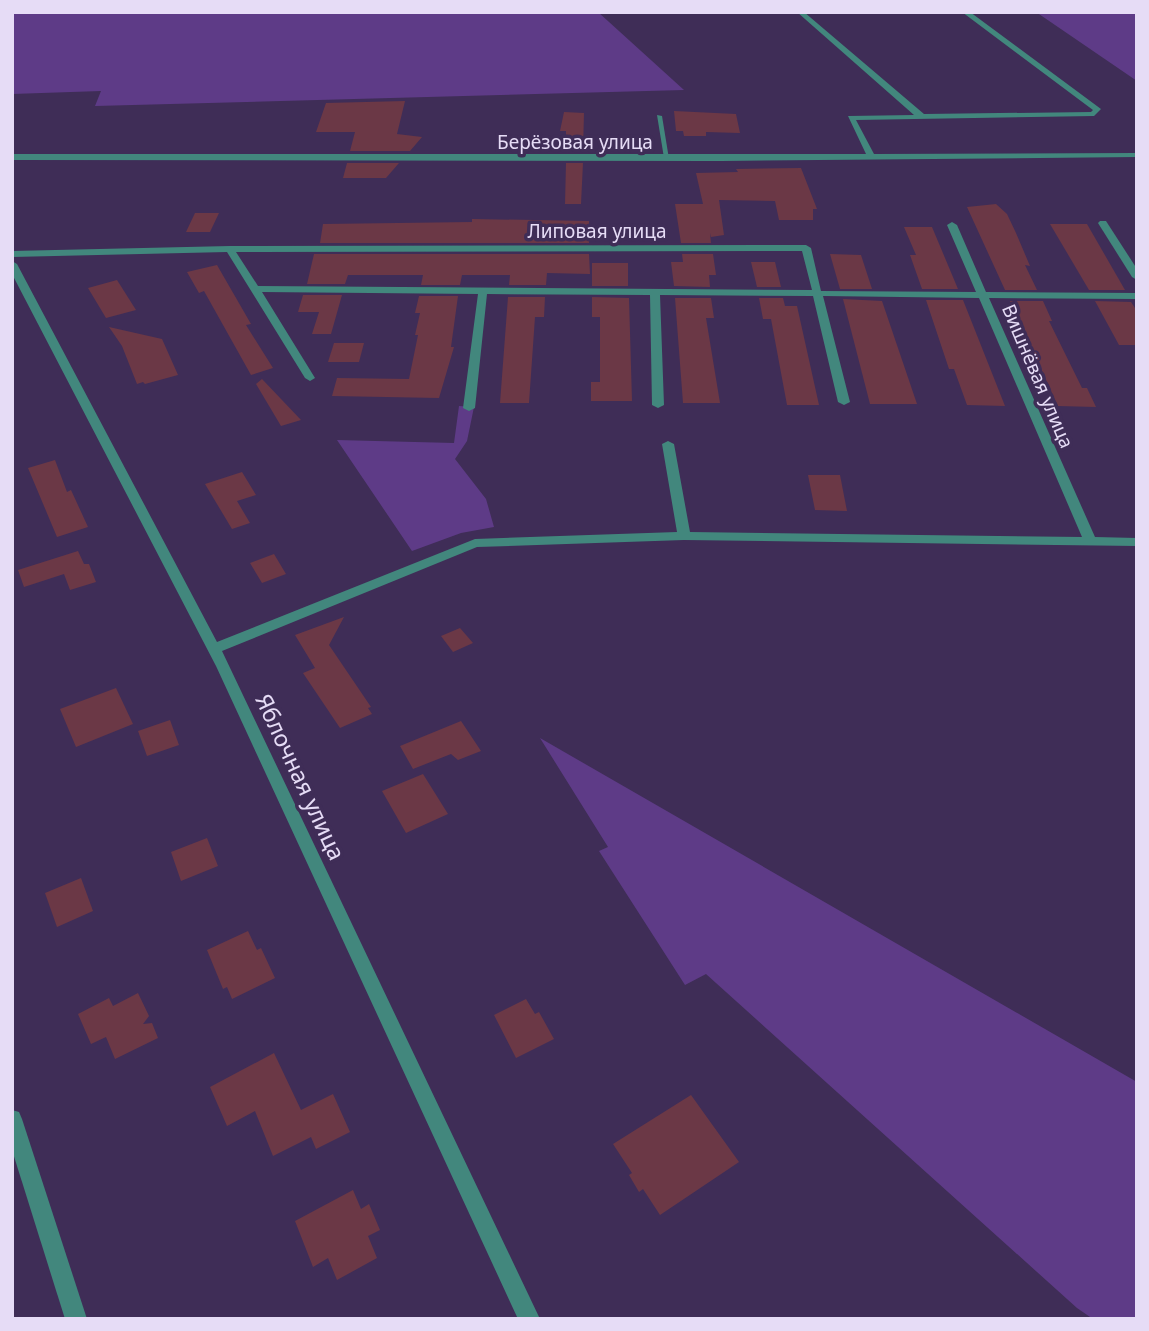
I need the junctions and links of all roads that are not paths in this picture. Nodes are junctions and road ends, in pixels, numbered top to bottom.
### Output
1 (800, 12) edge
2 (965, 12) edge
3 (659, 116) dead end
4 (922, 117) junction
5 (1137, 155) edge
6 (12, 157) edge
7 (871, 157) junction
8 (667, 158) junction
9 (1103, 223) dead end
10 (952, 225) dead end
11 (230, 248) junction
12 (12, 254) edge
13 (14, 271) edge
14 (1137, 277) edge
15 (255, 289) junction
16 (483, 290) junction
17 (655, 292) junction
18 (818, 293) junction
19 (984, 295) junction
20 (1137, 296) edge
21 (310, 378) dead end
22 (844, 402) dead end
23 (658, 405) dead end
24 (469, 408) dead end
25 (668, 444) dead end
26 (684, 536) junction
27 (1090, 541) junction
28 (1137, 542) edge
29 (214, 649) junction
30 (12, 1119) edge
31 (76, 1319) edge
32 (529, 1319) edge

1 - 4 street
2 - 4 street
3 - 8 lane
4 - 7 street
5 - 7 street, Берёзовая улица
6 - 8 street, Берёзовая улица
7 - 8 street, Берёзовая улица
9 - 14 street
10 - 19 street, Вишнёвая улица
11 - 12 street
11 - 15 street
11 - 18 street, Липовая улица
13 - 29 street, Яблочная улица
15 - 16 street
15 - 21 street
16 - 17 street
16 - 24 street
17 - 18 street
17 - 23 street
18 - 19 street
18 - 22 street, Липовая улица
19 - 20 street
19 - 27 street, Вишнёвая улица
25 - 26 street
26 - 27 street
26 - 29 street
27 - 28 street
29 - 32 street, Яблочная улица
30 - 31 street

